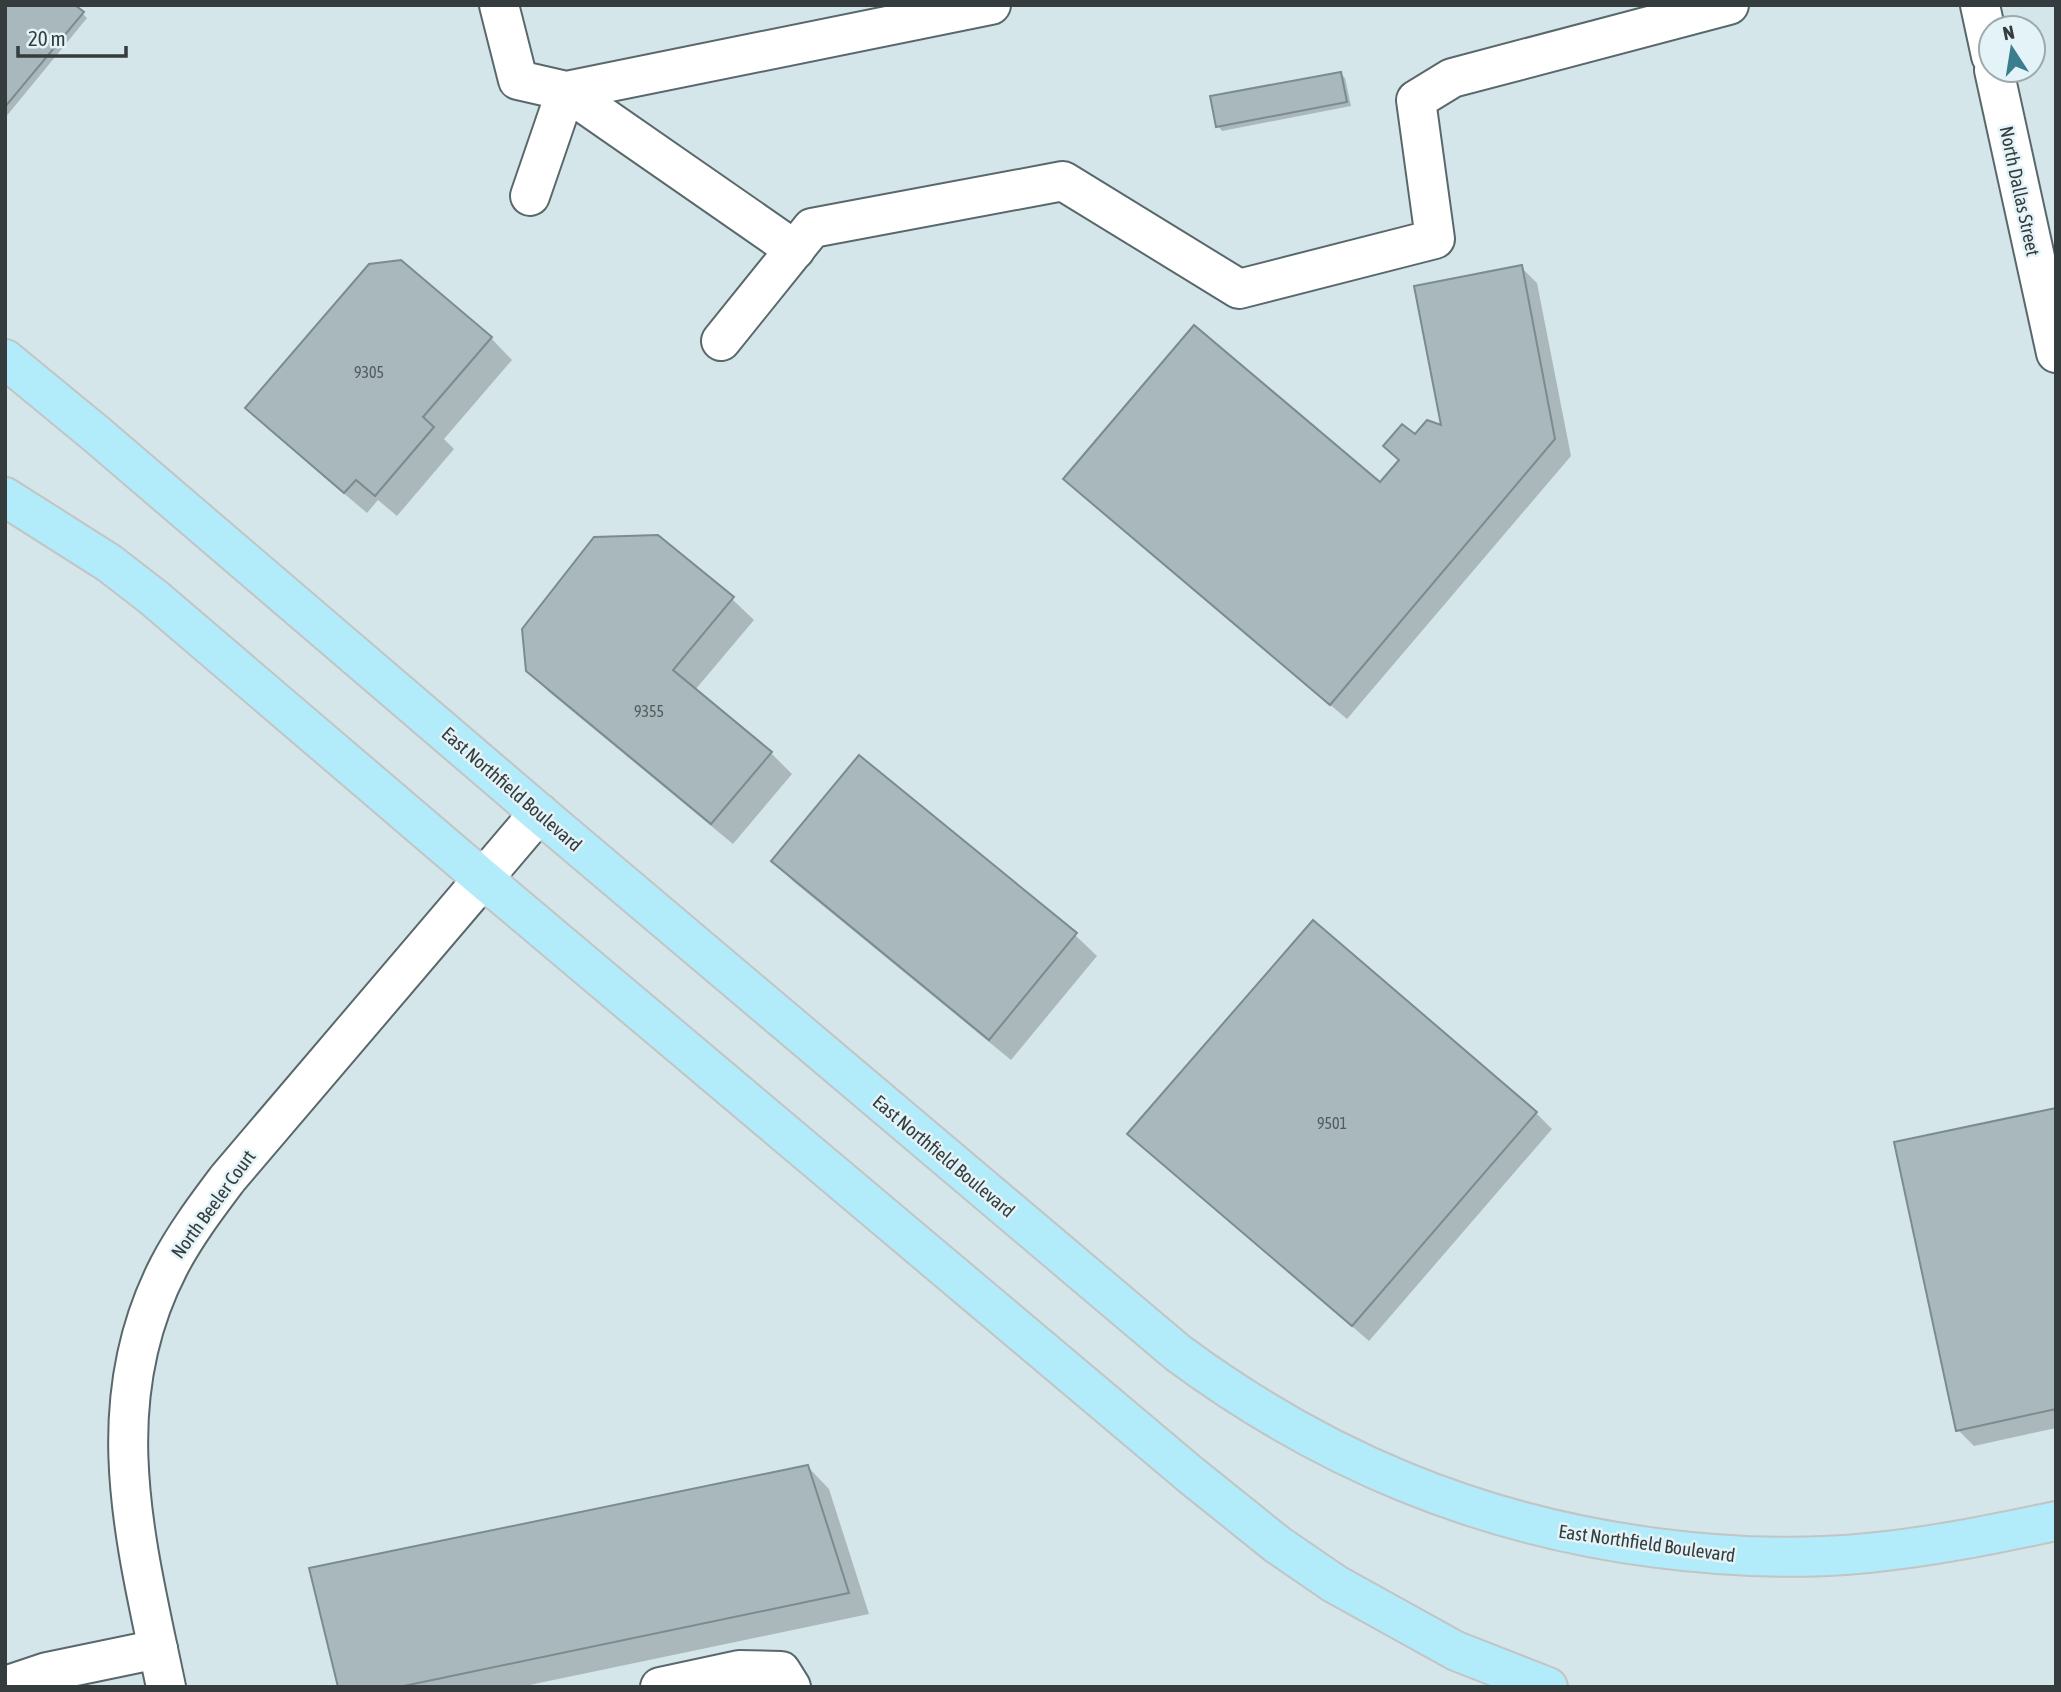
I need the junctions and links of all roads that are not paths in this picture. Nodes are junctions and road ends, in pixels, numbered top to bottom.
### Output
1 (499, 5) edge
2 (991, 5) edge
3 (1729, 5) edge
4 (1997, 84) edge
5 (566, 90) junction
6 (530, 197) dead end
7 (795, 250) junction
8 (721, 341) dead end
9 (2056, 353) edge
10 (5, 359) edge
11 (5, 497) edge
12 (539, 813) junction
13 (482, 878) junction
14 (2056, 1521) edge
15 (158, 1649) junction
16 (49, 1679) edge
17 (1540, 1685) edge
18 (5, 1686) edge
19 (166, 1687) edge
20 (660, 1687) edge
21 (791, 1687) edge

1 - 5 street
2 - 5 street
3 - 7 street
4 - 9 street, North Dallas Street
5 - 6 street
5 - 7 street
7 - 8 street
10 - 12 main road, East Northfield Boulevard
11 - 13 main road
12 - 13 street, North Beeler Court
12 - 14 main road, East Northfield Boulevard
13 - 15 street, North Beeler Court
13 - 17 main road
15 - 16 street
15 - 19 street, North Beeler Court
16 - 18 street
20 - 21 street

